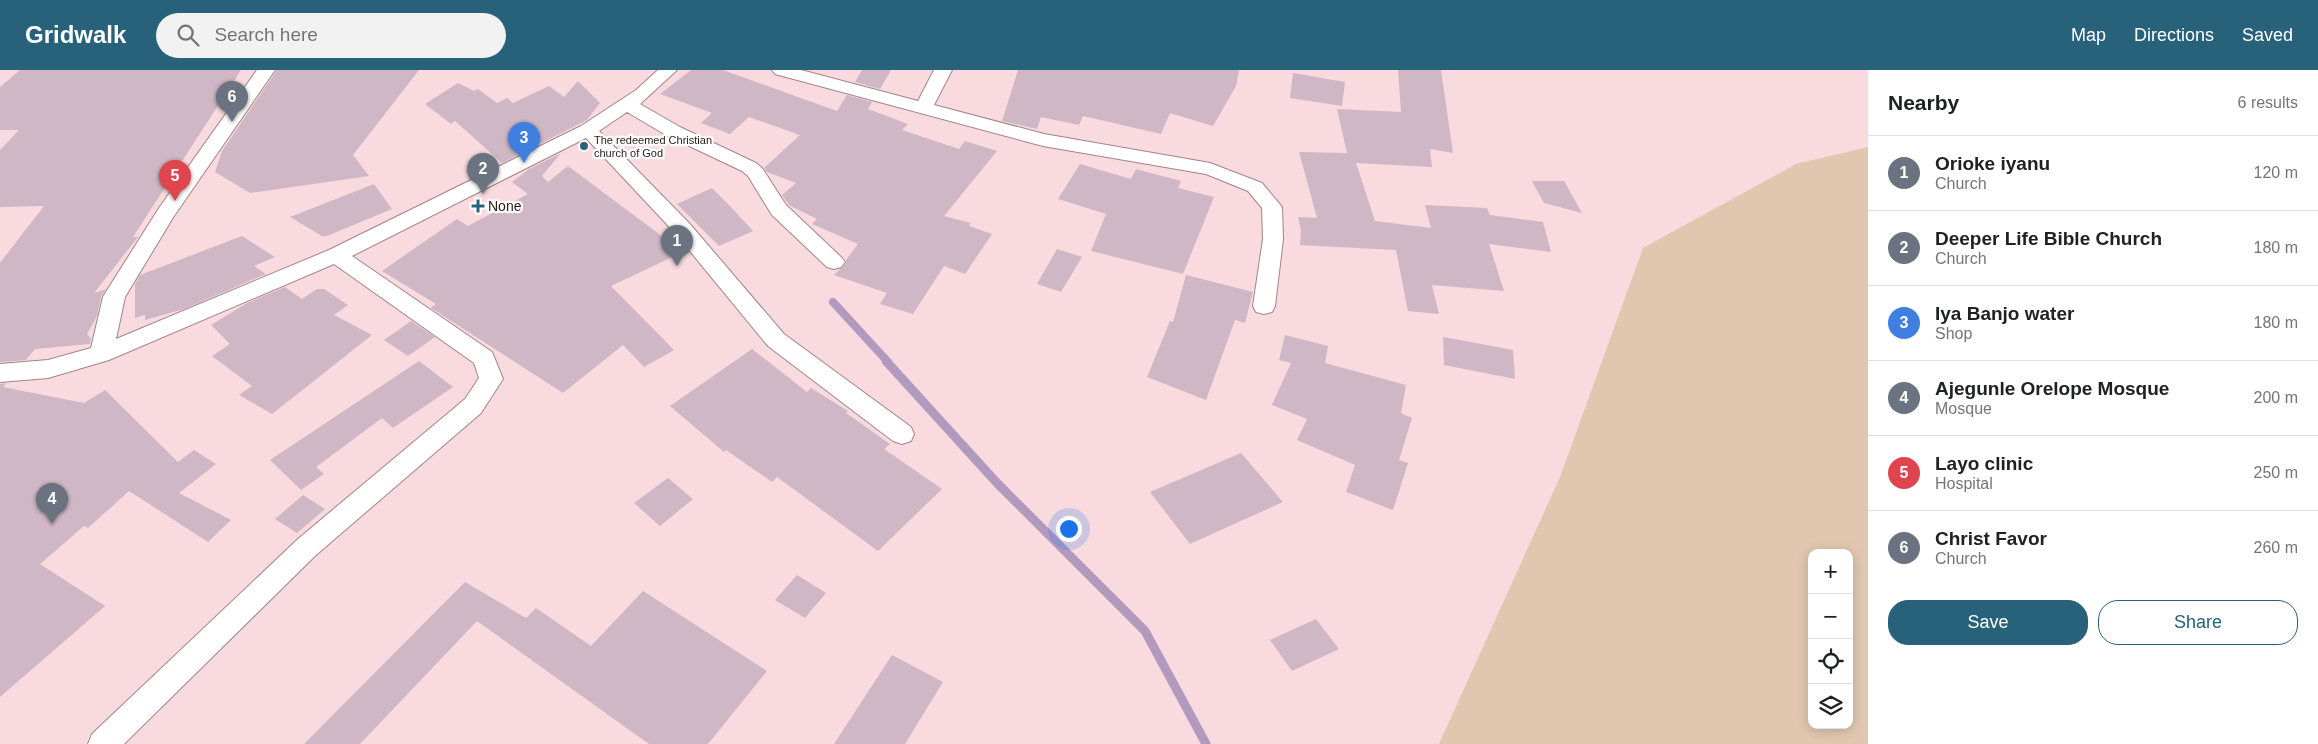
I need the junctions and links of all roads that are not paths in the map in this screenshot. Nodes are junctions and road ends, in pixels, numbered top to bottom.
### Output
1 (266, 70) edge
2 (668, 70) edge
3 (781, 70) edge
4 (943, 70) edge
5 (627, 104) junction
6 (923, 108) junction
7 (588, 130) junction
8 (336, 255) junction
9 (834, 262) dead end
10 (1264, 306) dead end
11 (101, 354) junction
12 (0, 372) edge
13 (902, 434) dead end
14 (103, 744) edge

1 - 11 street
2 - 5 street
3 - 6 street
4 - 6 street
5 - 7 street
5 - 9 street
6 - 10 street
7 - 8 street
7 - 13 street
8 - 11 street
8 - 14 street
11 - 12 street

